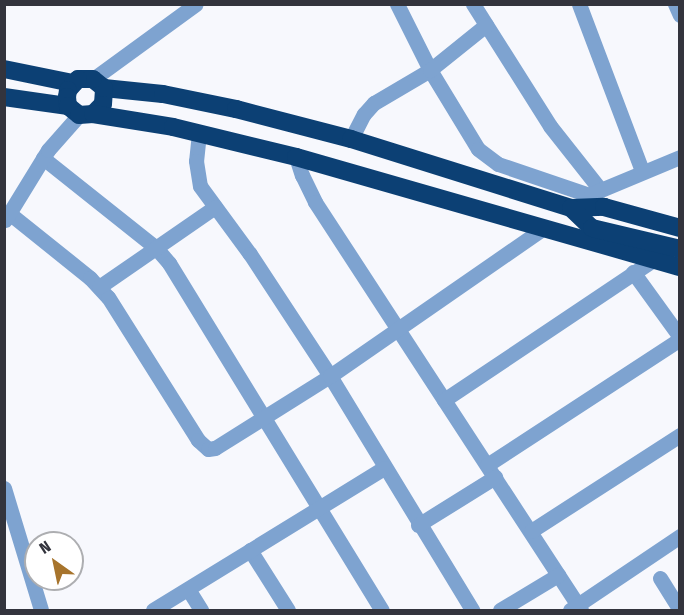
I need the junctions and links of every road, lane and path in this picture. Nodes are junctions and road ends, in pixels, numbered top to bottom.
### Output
1 (196, 4) edge
2 (397, 4) edge
3 (473, 4) edge
4 (579, 4) edge
5 (675, 4) edge
6 (680, 15) edge
7 (486, 25) junction
8 (4, 69) edge
9 (430, 70) junction
10 (72, 83) junction
11 (98, 84) junction
12 (4, 97) edge
13 (80, 112) junction
14 (199, 133) junction
15 (351, 139) junction
16 (296, 157) junction
17 (680, 157) edge
18 (43, 158) junction
19 (642, 171) junction
20 (594, 191) junction
21 (215, 207) junction
22 (571, 208) junction
23 (7, 216) edge
24 (680, 228) edge
25 (542, 229) junction
26 (156, 248) junction
27 (680, 249) edge
28 (652, 260) junction
29 (680, 267) edge
30 (633, 273) junction
31 (99, 287) junction
32 (397, 330) junction
33 (680, 338) edge
34 (330, 376) junction
35 (444, 399) junction
36 (265, 418) junction
37 (680, 435) edge
38 (384, 468) junction
39 (491, 471) junction
40 (4, 488) edge
41 (318, 507) junction
42 (418, 525) junction
43 (9, 527) edge
44 (531, 531) junction
45 (680, 536) edge
46 (250, 550) junction
47 (558, 575) junction
48 (660, 579) dead end
49 (188, 589) junction
50 (37, 608) edge
51 (576, 609) edge
52 (153, 610) edge
53 (201, 610) edge
54 (288, 610) edge
55 (382, 610) edge
56 (472, 610) edge
57 (500, 610) edge
58 (680, 610) edge

1 - 11 street
2 - 9 street
3 - 7 street
4 - 19 street
5 - 6 street
7 - 9 street
7 - 20 street
8 - 10 highway
9 - 15 street
9 - 20 street
10 - 11 highway
10 - 13 highway
11 - 13 highway
11 - 15 highway
12 - 13 highway
13 - 14 highway
13 - 18 street
14 - 16 highway
14 - 21 street
15 - 22 highway
16 - 25 highway
16 - 32 street
17 - 19 street
18 - 23 street
18 - 26 street
19 - 20 street
20 - 22 street
21 - 26 street
21 - 34 street
22 - 24 highway
22 - 27 highway
23 - 31 street
25 - 28 highway
25 - 32 street
26 - 31 street
26 - 36 street
28 - 29 highway
28 - 30 street
30 - 33 street
30 - 35 street
31 - 36 street
32 - 34 street
32 - 35 street
33 - 39 street
34 - 36 street
34 - 38 street
35 - 39 street
36 - 41 street
37 - 44 street
38 - 41 street
38 - 42 street
39 - 42 street
39 - 44 street
40 - 43 street
41 - 46 street
41 - 55 street
42 - 56 street
43 - 50 street
44 - 47 street
45 - 51 street
46 - 49 street
46 - 54 street
47 - 51 street
47 - 57 street
48 - 58 street
49 - 52 street
49 - 53 street

